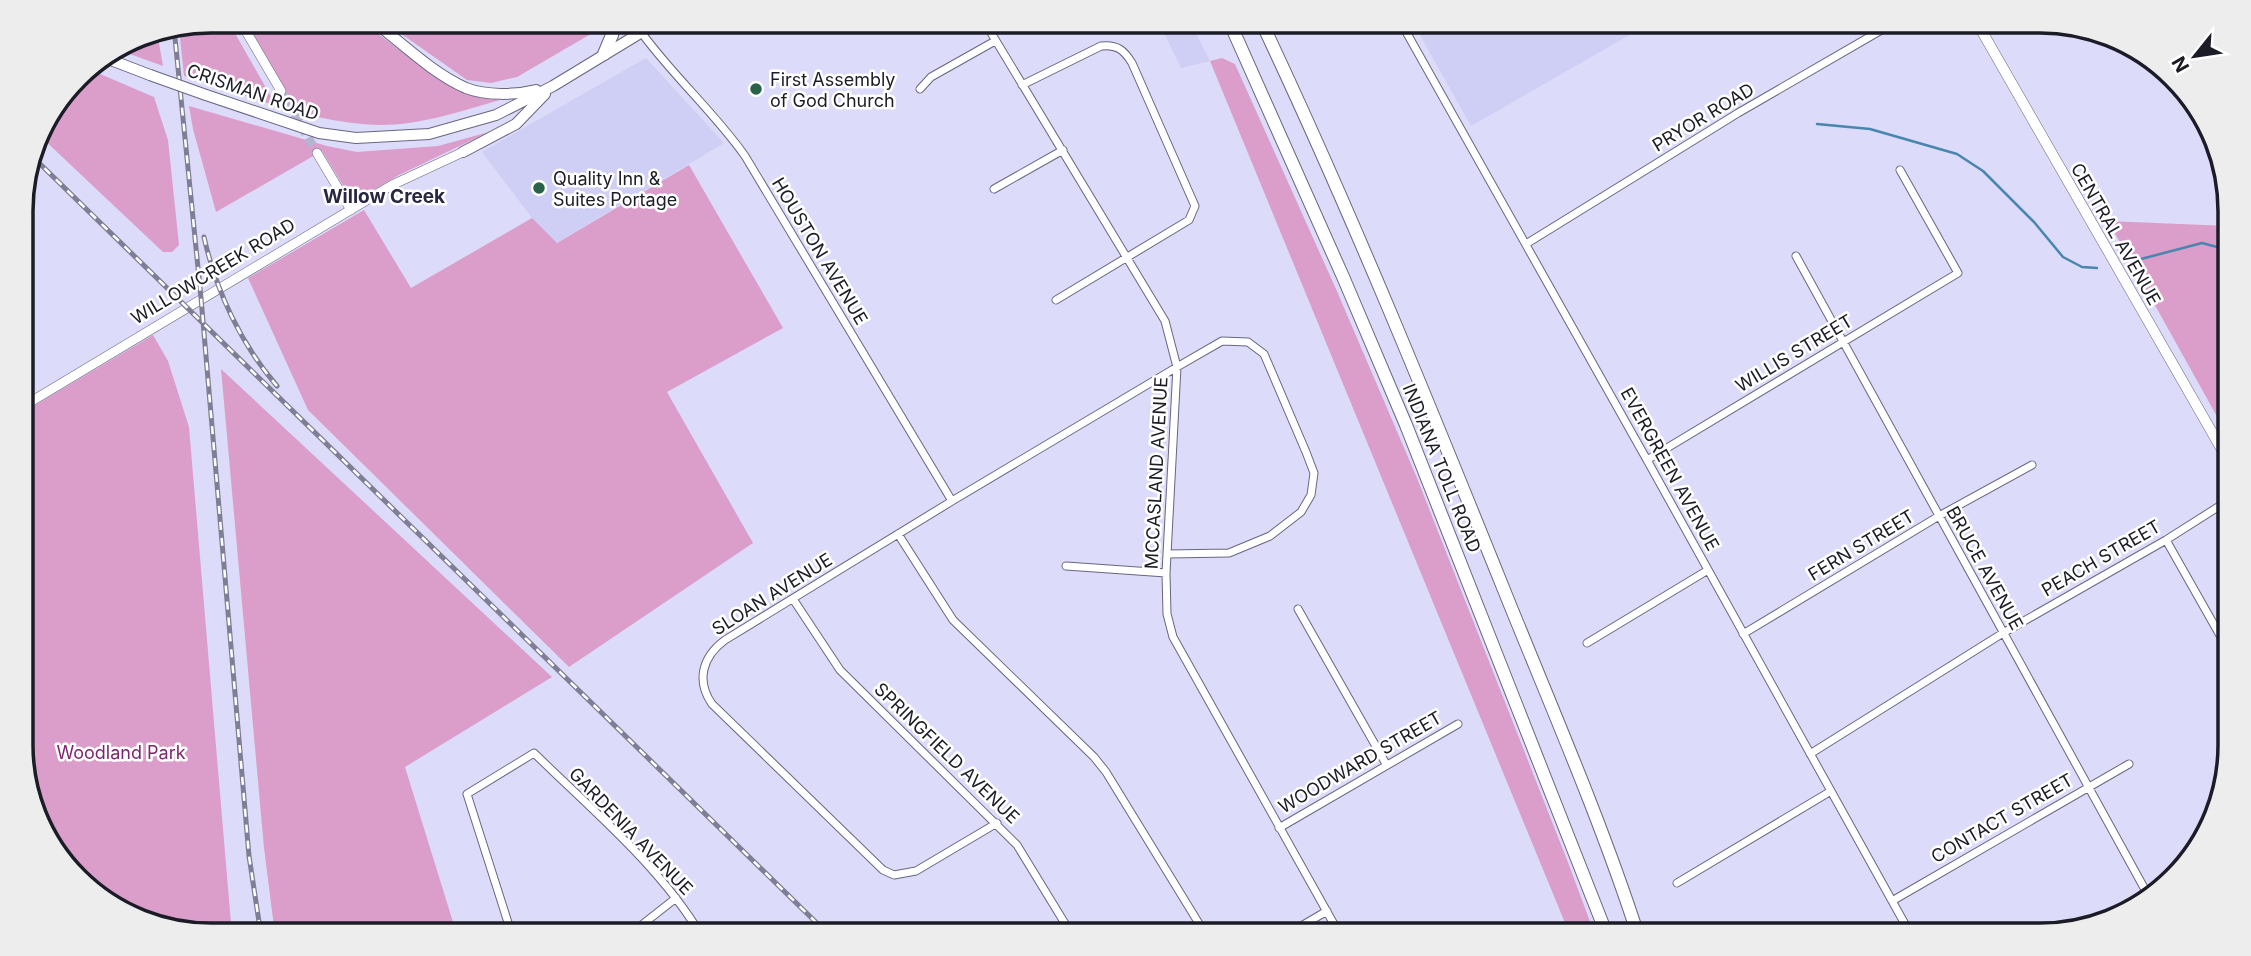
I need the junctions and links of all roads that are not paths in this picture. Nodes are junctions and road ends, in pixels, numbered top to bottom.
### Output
1 (247, 33) edge
2 (389, 33) edge
3 (612, 33) edge
4 (630, 33) edge
5 (642, 33) edge
6 (991, 33) edge
7 (1233, 33) edge
8 (1266, 33) edge
9 (1407, 33) edge
10 (1876, 33) edge
11 (1983, 33) edge
12 (995, 41) junction
13 (604, 54) junction
14 (115, 61) edge
15 (1021, 85) junction
16 (553, 86) junction
17 (920, 89) dead end
18 (281, 91) tunnel mouth
19 (1062, 150) junction
20 (463, 152) joint
21 (317, 153) tunnel mouth
22 (1900, 170) dead end
23 (994, 189) dead end
24 (351, 210) junction
25 (1526, 244) junction
26 (1796, 256) dead end
27 (1128, 257) junction
28 (1056, 300) dead end
29 (1843, 342) junction
30 (1177, 367) junction
31 (34, 400) edge
32 (2218, 443) edge
33 (1647, 460) junction
34 (2032, 465) dead end
35 (952, 501) junction
36 (2218, 507) edge
37 (1939, 516) junction
38 (898, 534) junction
39 (2166, 540) junction
40 (1167, 554) junction
41 (1066, 566) dead end
42 (1708, 570) junction
43 (1166, 573) junction
44 (793, 599) junction
45 (1298, 610) dead end
46 (2218, 632) edge
47 (2003, 633) junction
48 (1743, 634) junction
49 (1587, 643) dead end
50 (1458, 724) dead end
51 (1810, 754) junction
52 (1386, 764) junction
53 (2129, 764) dead end
54 (2088, 786) junction
55 (1831, 791) junction
56 (997, 823) junction
57 (1279, 828) junction
58 (1677, 883) dead end
59 (2148, 886) edge
60 (676, 898) junction
61 (1892, 901) junction
62 (1327, 911) junction
63 (1198, 922) edge
64 (1308, 922) edge
65 (1333, 922) edge
66 (1602, 922) edge
67 (1633, 922) edge
68 (1904, 922) edge
69 (508, 923) edge
70 (645, 923) edge
71 (693, 923) edge
72 (1062, 923) edge

1 - 18 street
2 - 16 main road
3 - 13 highway
4 - 13 main road
5 - 35 street, HOUSTON AVENUE
6 - 12 street, MCCASLAND AVENUE
7 - 66 highway, INDIANA TOLL ROAD
8 - 67 highway, INDIANA TOLL ROAD
9 - 25 street, EVERGREEN AVENUE
10 - 25 street, PRYOR ROAD
11 - 32 main road, CENTRAL AVENUE
12 - 15 street, MCCASLAND AVENUE
12 - 17 street
13 - 16 main road
14 - 16 main road, CRISMAN ROAD, bridge
15 - 19 street, MCCASLAND AVENUE
15 - 27 street
16 - 20 main road
19 - 23 street
19 - 27 street, MCCASLAND AVENUE
20 - 24 street, WILLOWCREEK ROAD
21 - 24 street
22 - 29 street, WILLIS STREET
24 - 31 street, WILLOWCREEK ROAD
25 - 33 street, EVERGREEN AVENUE
26 - 29 street, BRUCE AVENUE
27 - 28 street
27 - 30 street, MCCASLAND AVENUE
29 - 33 street, WILLIS STREET
29 - 37 street, BRUCE AVENUE
30 - 35 street, SLOAN AVENUE
30 - 40 street, MCCASLAND AVENUE
30 - 40 street, SLOAN AVENUE
33 - 42 street, EVERGREEN AVENUE
34 - 37 street, FERN STREET
35 - 38 street, SLOAN AVENUE
36 - 39 street, PEACH STREET
37 - 47 street, BRUCE AVENUE
37 - 48 street, FERN STREET
38 - 44 street, SLOAN AVENUE
38 - 63 street
39 - 46 street
39 - 47 street, PEACH STREET
40 - 43 street, MCCASLAND AVENUE
41 - 43 street
42 - 48 street, EVERGREEN AVENUE
42 - 49 street
43 - 57 street, MCCASLAND AVENUE
44 - 56 street, SPRINGFIELD AVENUE
44 - 56 street, SLOAN AVENUE
45 - 52 street
47 - 51 street, PEACH STREET
47 - 54 street, BRUCE AVENUE
48 - 51 street, EVERGREEN AVENUE
50 - 52 street, WOODWARD STREET
51 - 55 street, EVERGREEN AVENUE
52 - 57 street, WOODWARD STREET
53 - 54 street, CONTACT STREET
54 - 59 street, BRUCE AVENUE
54 - 61 street, CONTACT STREET
55 - 58 street
55 - 61 street, EVERGREEN AVENUE
56 - 72 street, SPRINGFIELD AVENUE
57 - 62 street, MCCASLAND AVENUE
60 - 69 street, GARDENIA AVENUE
60 - 70 street
60 - 71 street, GARDENIA AVENUE
61 - 68 street, EVERGREEN AVENUE
62 - 64 street
62 - 65 street, MCCASLAND AVENUE

